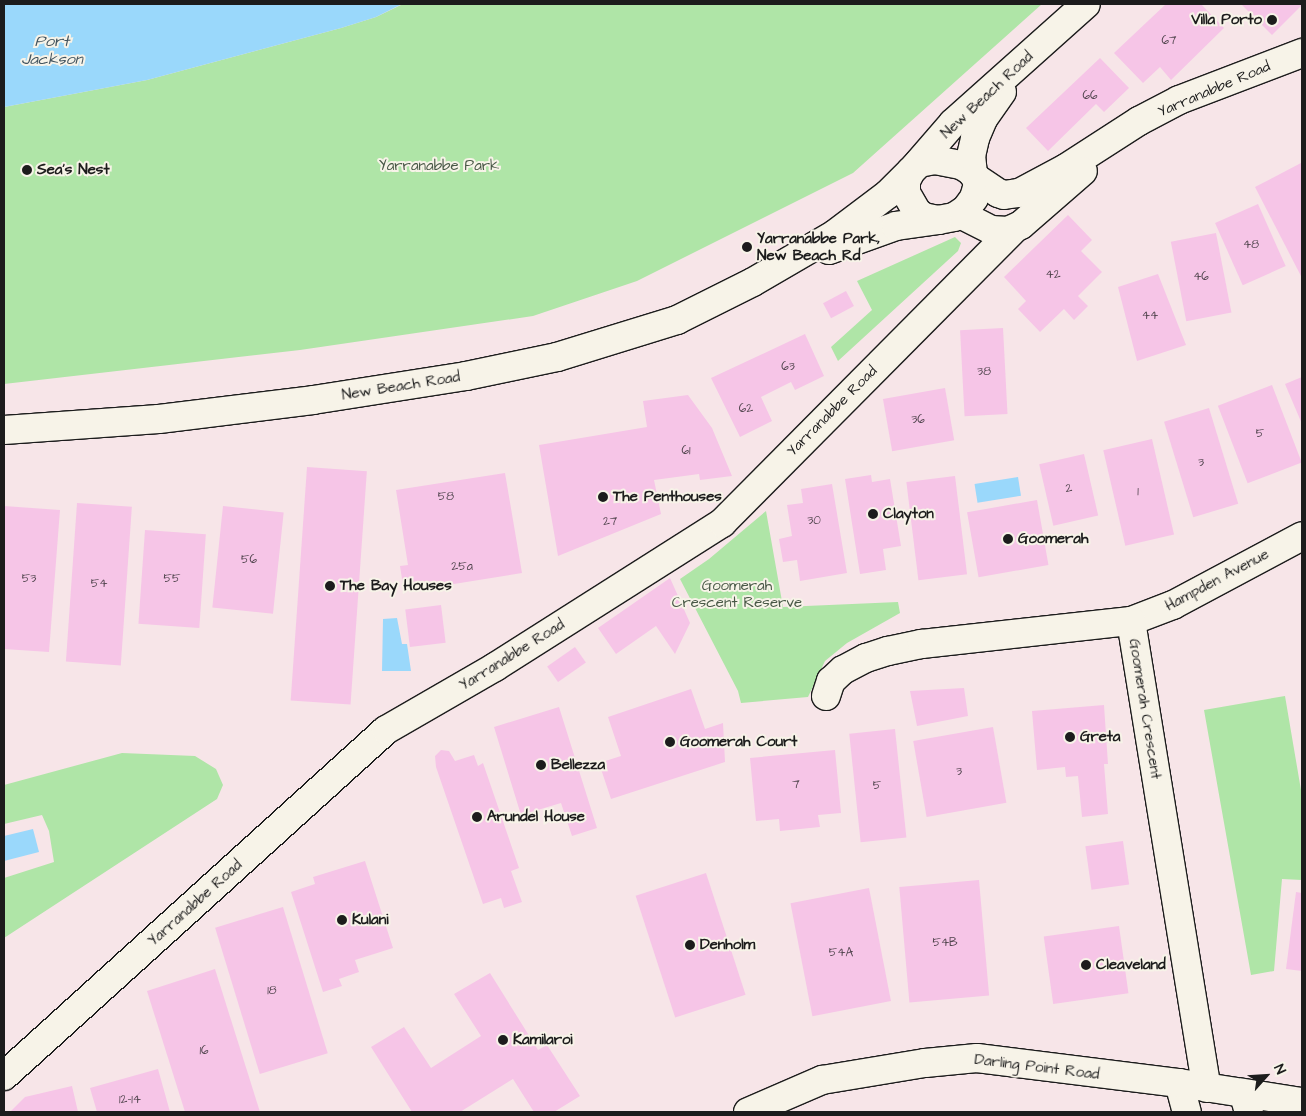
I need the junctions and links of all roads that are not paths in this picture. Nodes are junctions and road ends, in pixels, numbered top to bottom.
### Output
1 (1086, 4) edge
2 (1040, 46) junction
3 (1302, 53) edge
4 (1128, 128) junction
5 (913, 169) junction
6 (982, 182) junction
7 (949, 217) junction
8 (1014, 229) junction
9 (780, 268) junction
10 (4, 430) edge
11 (1302, 536) edge
12 (1131, 622) junction
13 (826, 696) dead end
14 (4, 1076) edge
15 (1179, 1083) junction
16 (1207, 1088) junction
17 (1302, 1102) edge
18 (1246, 1103) edge
19 (748, 1112) edge
20 (1187, 1112) edge

1 - 2 street, New Beach Road
2 - 5 street, New Beach Road
2 - 6 street, New Beach Road
3 - 4 street, Yarranabbe Road
4 - 6 street, Yarranabbe Road
4 - 8 street, Yarranabbe Road
5 - 6 street
5 - 7 street
5 - 9 street, New Beach Road
6 - 7 street
6 - 8 street
7 - 8 street
7 - 9 street, New Beach Road
8 - 14 street, Yarranabbe Road
9 - 10 street, New Beach Road
11 - 12 street, Hampden Avenue
12 - 13 street, Goomerah Crescent
12 - 16 street, Goomerah Crescent
15 - 16 street, Darling Point Road
15 - 19 street, Darling Point Road
15 - 20 street
16 - 18 street, Darling Point Road
17 - 18 street, Darling Point Road

